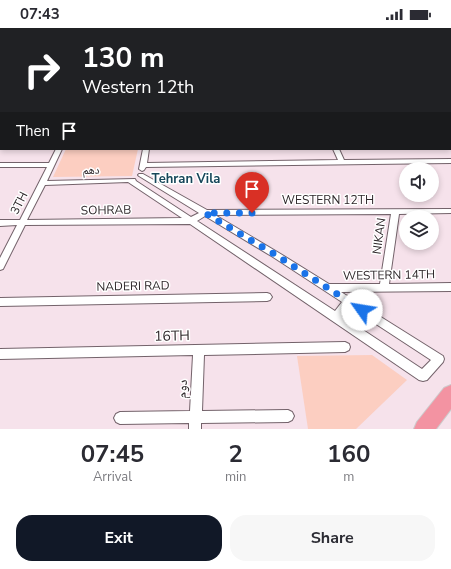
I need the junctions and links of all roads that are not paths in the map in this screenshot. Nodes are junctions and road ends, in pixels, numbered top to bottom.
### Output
1 (58, 150) edge
2 (146, 150) edge
3 (336, 150) edge
4 (451, 161) edge
5 (342, 163) junction
6 (0, 165) edge
7 (51, 165) junction
8 (143, 166) junction
9 (140, 177) junction
10 (129, 180) junction
11 (42, 183) junction
12 (451, 211) edge
13 (395, 212) junction
14 (205, 213) junction
15 (190, 221) junction
16 (22, 222) junction
17 (0, 223) edge
18 (0, 267) edge
19 (384, 287) junction
20 (451, 287) edge
21 (328, 288) junction
22 (267, 297) dead end
23 (0, 302) edge
24 (349, 302) junction
25 (336, 317) junction
26 (345, 347) dead end
27 (199, 350) junction
28 (0, 354) edge
29 (451, 394) edge
30 (288, 416) dead end
31 (120, 418) dead end
32 (195, 423) edge
33 (424, 429) edge

1 - 7 street, 3TH
2 - 8 street
3 - 5 street
4 - 5 street
5 - 8 street
6 - 7 street
7 - 11 street, 3TH
8 - 9 street
9 - 10 street, دهم
9 - 14 street
10 - 11 street, دهم
10 - 15 street
11 - 16 street, 3TH
12 - 13 street, WESTERN 12TH
13 - 14 street, WESTERN 12TH
13 - 19 street, NIKAN
14 - 15 street
14 - 21 street
15 - 16 street, SOHRAB
15 - 25 street
16 - 17 street, SOHRAB
16 - 18 street, 3TH
19 - 20 street, WESTERN 14TH
19 - 21 street, WESTERN 14TH
21 - 24 street
22 - 23 street, NADERI RAD
24 - 25 street
24 - 25 street
26 - 27 street, 16TH
27 - 28 street, 16TH
27 - 32 street, دوم
29 - 33 highway
30 - 32 street
31 - 32 street

